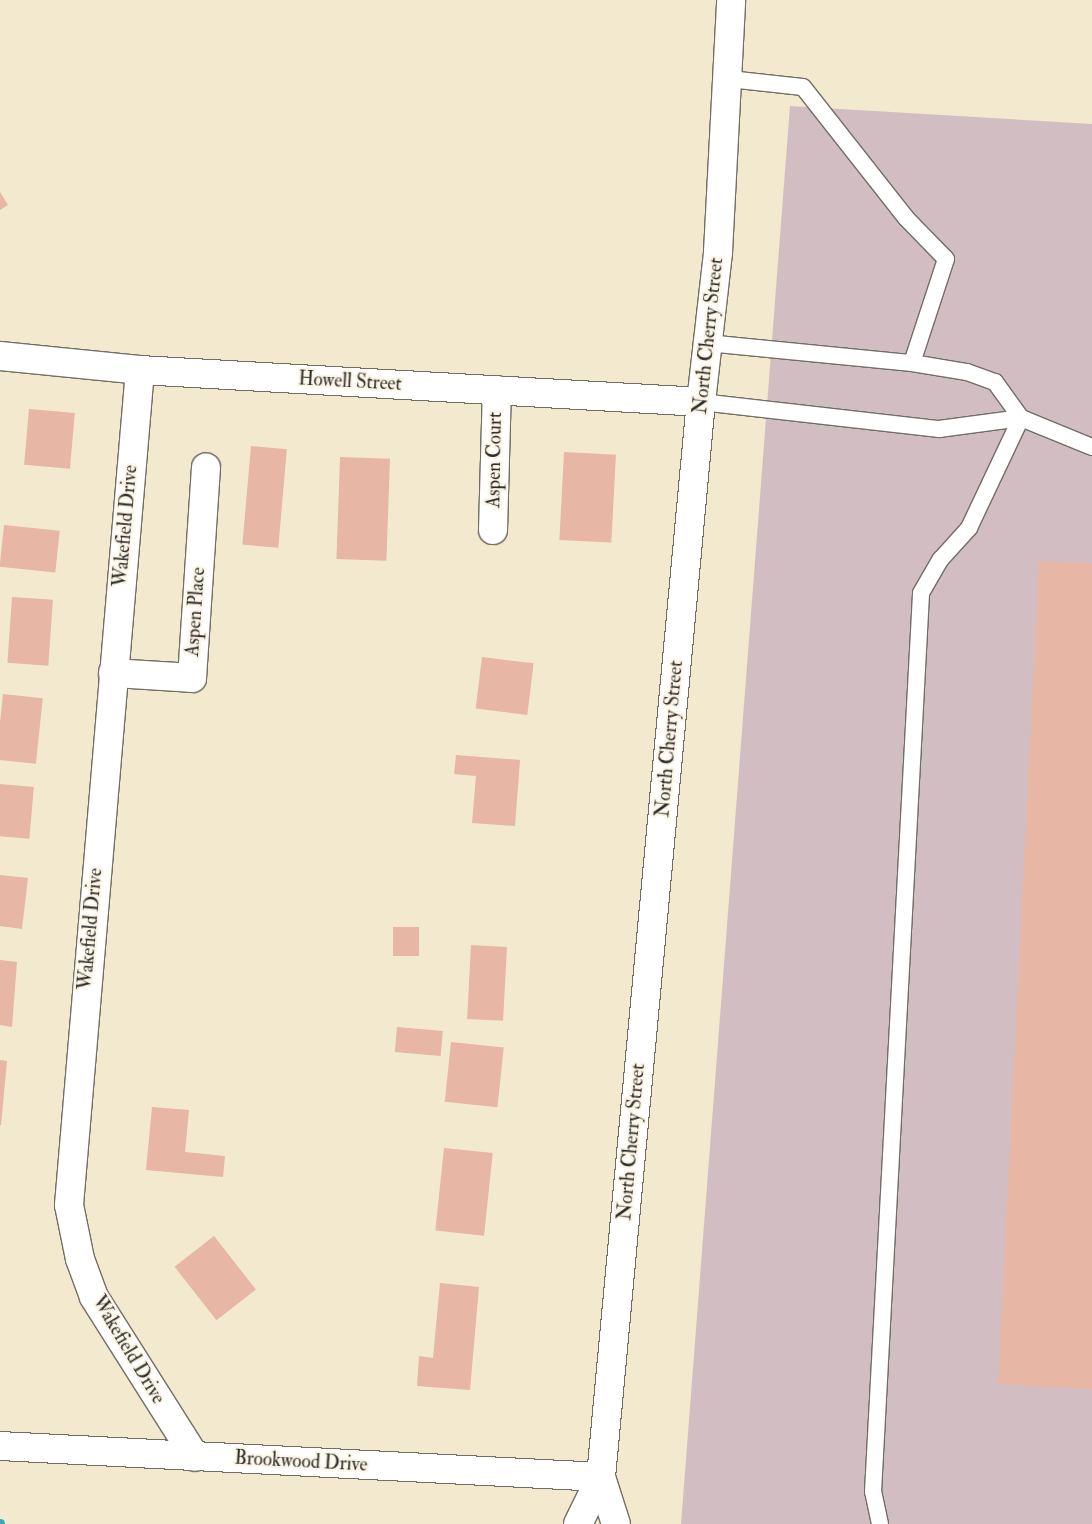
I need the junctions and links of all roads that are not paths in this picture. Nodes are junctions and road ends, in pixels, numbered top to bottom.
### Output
1 (731, 0) edge
2 (729, 79) junction
3 (708, 343) junction
4 (0, 356) edge
5 (912, 363) junction
6 (140, 370) junction
7 (497, 390) junction
8 (701, 402) junction
9 (1021, 418) junction
10 (1092, 447) edge
11 (206, 467) dead end
12 (493, 530) dead end
13 (113, 674) junction
14 (0, 1446) edge
15 (195, 1457) junction
16 (601, 1477) junction
17 (578, 1524) edge
18 (616, 1524) edge
19 (880, 1524) edge

1 - 2 street, North Cherry Street
2 - 3 street, North Cherry Street
2 - 5 lane
3 - 5 lane
3 - 8 street, North Cherry Street
4 - 6 street, Howell Street
5 - 9 lane
6 - 7 street, Howell Street
6 - 13 street, Wakefield Drive
7 - 8 street, Howell Street
7 - 12 street, Aspen Court
8 - 9 lane
8 - 16 street, North Cherry Street
9 - 10 lane
9 - 19 lane
11 - 13 street, Aspen Place
13 - 15 street, Wakefield Drive
14 - 15 street, Brookwood Drive
15 - 16 street, Brookwood Drive
16 - 17 street, North Cherry Street
16 - 18 street, North Cherry Street

